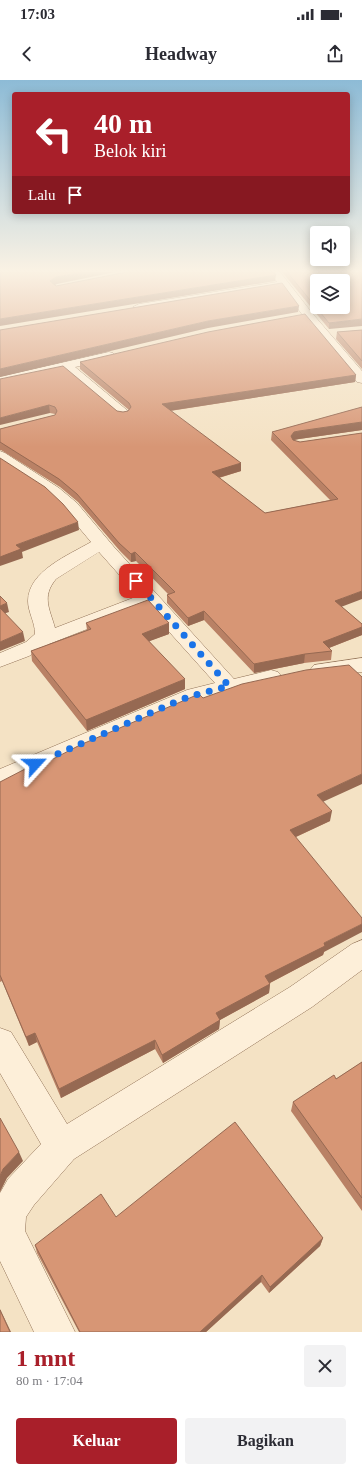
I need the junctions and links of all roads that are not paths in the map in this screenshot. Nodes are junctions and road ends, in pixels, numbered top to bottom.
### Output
1 (321, 330) edge
2 (340, 333) edge
3 (325, 335) junction
4 (123, 353) edge
5 (67, 367) junction
6 (362, 379) edge
7 (0, 381) edge
8 (124, 414) edge
9 (0, 456) edge
10 (101, 543) junction
11 (149, 598) junction
12 (42, 640) junction
13 (0, 660) edge
14 (362, 665) edge
15 (229, 686) junction
16 (0, 779) edge
17 (362, 953) edge
18 (0, 1043) edge
19 (62, 1146) junction
20 (55, 1332) edge

1 - 3 street
2 - 3 street
3 - 6 street
4 - 5 street
5 - 7 street
5 - 8 street
9 - 10 street
10 - 11 street
10 - 12 street
11 - 12 street
11 - 15 street
12 - 13 street
14 - 15 street
15 - 16 street
17 - 19 street
18 - 19 street
19 - 20 street

